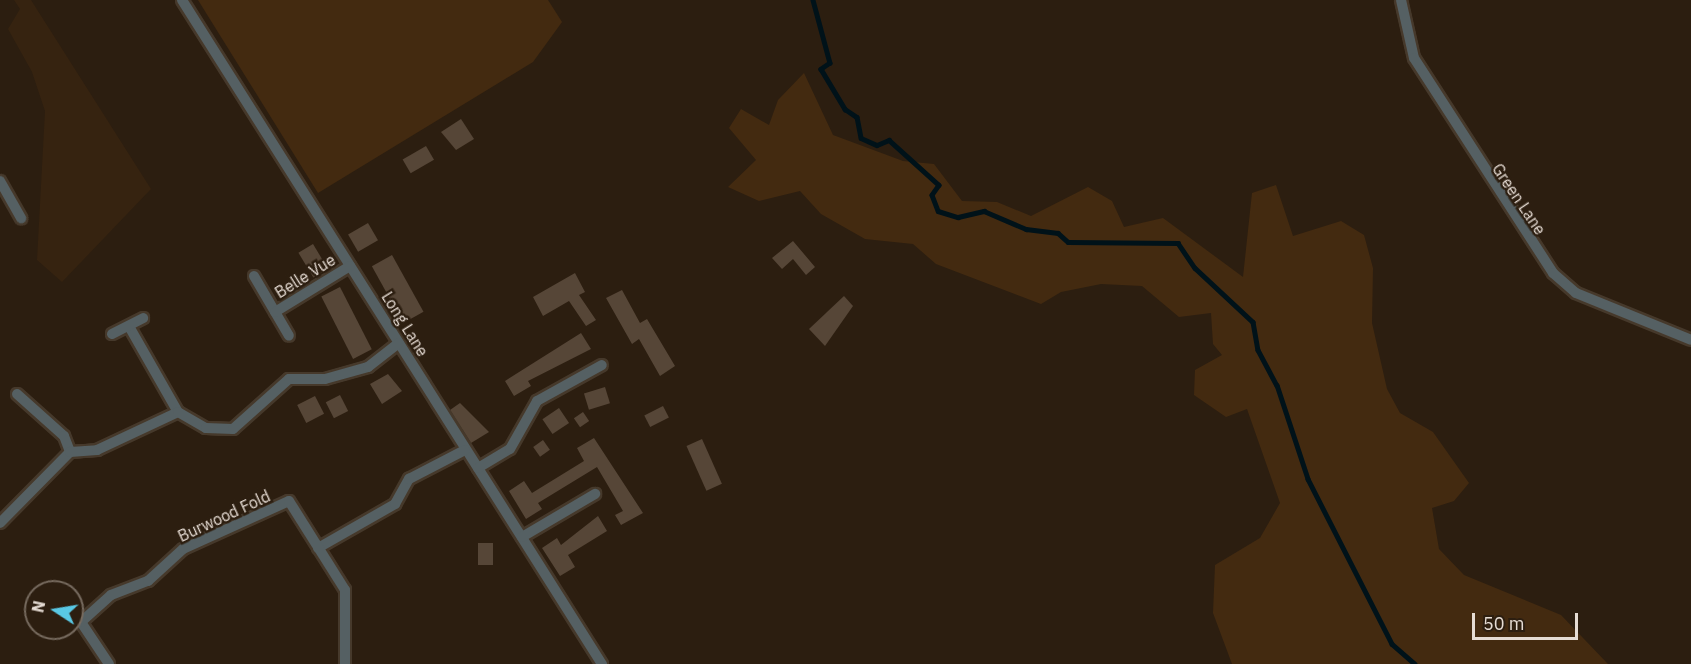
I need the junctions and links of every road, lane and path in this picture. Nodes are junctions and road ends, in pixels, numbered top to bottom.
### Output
1 (182, 0) edge
2 (1401, 0) edge
3 (0, 180) edge
4 (21, 218) dead end
5 (350, 266) junction
6 (254, 276) dead end
7 (275, 312) junction
8 (142, 318) dead end
9 (130, 328) junction
10 (111, 334) dead end
11 (289, 336) dead end
12 (1691, 340) edge
13 (399, 343) junction
14 (602, 365) dead end
15 (17, 394) dead end
16 (178, 412) junction
17 (465, 450) junction
18 (70, 452) junction
19 (478, 468) junction
20 (595, 494) dead end
21 (0, 524) edge
22 (522, 537) junction
23 (318, 548) junction
24 (600, 661) edge
25 (109, 664) edge
26 (345, 664) edge
27 (588, 664) edge

1 - 5 street, Long Lane
2 - 12 street, Green Lane
3 - 4 street
5 - 7 street, Belle Vue
5 - 13 street, Long Lane
6 - 7 street, Belle Vue
7 - 11 street, Belle Vue
8 - 9 street
9 - 10 street
9 - 16 street
13 - 16 street
13 - 17 street, Long Lane
14 - 19 street
15 - 18 street
16 - 18 street
17 - 19 street, Long Lane
17 - 23 street
18 - 21 street
19 - 22 street, Long Lane
20 - 22 street
22 - 24 street, Long Lane
23 - 25 street, Burwood Fold
23 - 26 street, Burwood Fold
24 - 27 street

